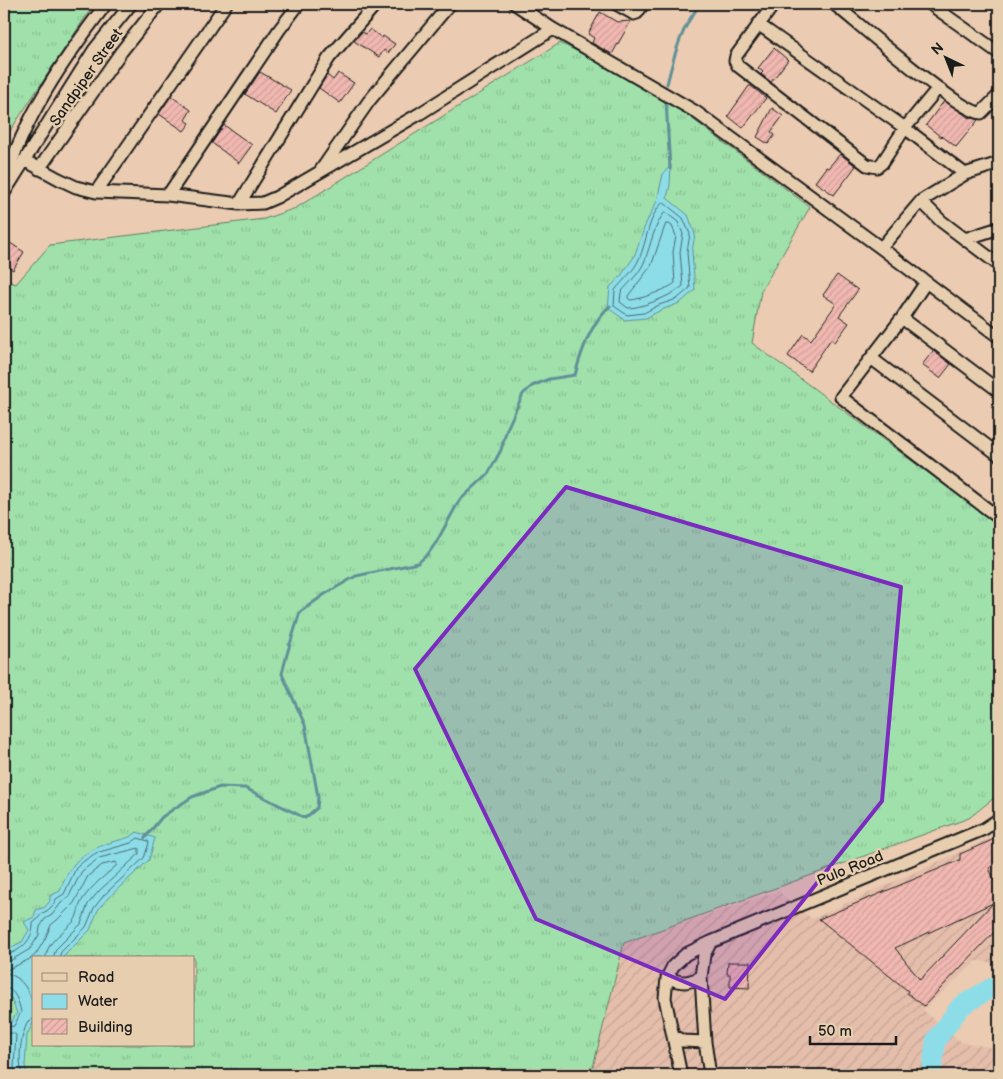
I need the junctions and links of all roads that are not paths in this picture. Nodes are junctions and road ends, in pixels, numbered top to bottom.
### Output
1 (106, 4) edge
2 (130, 4) edge
3 (159, 4) edge
4 (226, 4) edge
5 (299, 4) edge
6 (376, 4) edge
7 (450, 4) edge
8 (515, 4) edge
9 (616, 4) edge
10 (643, 4) edge
11 (774, 4) edge
12 (834, 4) edge
13 (930, 4) edge
14 (758, 24) junction
15 (553, 29) junction
16 (999, 54) edge
17 (938, 88) junction
18 (999, 95) edge
19 (906, 128) junction
20 (24, 160) junction
21 (999, 163) edge
22 (39, 169) junction
23 (319, 173) junction
24 (965, 174) junction
25 (4, 184) edge
26 (96, 192) junction
27 (4, 193) edge
28 (168, 195) junction
29 (921, 201) junction
30 (239, 204) junction
31 (999, 228) edge
32 (965, 239) junction
33 (881, 248) junction
34 (999, 265) edge
35 (926, 282) junction
36 (902, 318) junction
37 (999, 337) edge
38 (871, 358) junction
39 (999, 391) edge
40 (999, 455) edge
41 (999, 518) edge
42 (999, 819) edge
43 (711, 942) junction
44 (701, 977) junction
45 (667, 978) junction
46 (673, 1036) junction
47 (705, 1042) junction
48 (681, 1075) edge
49 (710, 1075) edge

1 - 25 street
2 - 20 street
3 - 22 street, Sandpiper Street
4 - 26 street
5 - 28 street
6 - 30 street
7 - 23 street
8 - 15 street
9 - 10 street
11 - 14 street
12 - 17 street
13 - 16 street
14 - 19 street
14 - 19 street
15 - 23 street
15 - 33 street
17 - 18 street
17 - 19 street
19 - 24 street
20 - 22 street
20 - 27 street
21 - 24 street
22 - 26 street
23 - 30 street
24 - 29 street
26 - 28 street
28 - 30 street
29 - 32 street
29 - 33 street
31 - 32 street
32 - 34 street
33 - 35 street
35 - 36 street
35 - 37 street
36 - 38 street
36 - 39 street
38 - 40 street
38 - 41 street
42 - 43 street, Pulo Road
43 - 44 street
43 - 45 street, Pulo Road
44 - 45 street
44 - 47 street
45 - 46 street
46 - 47 street
46 - 48 street
47 - 49 street

